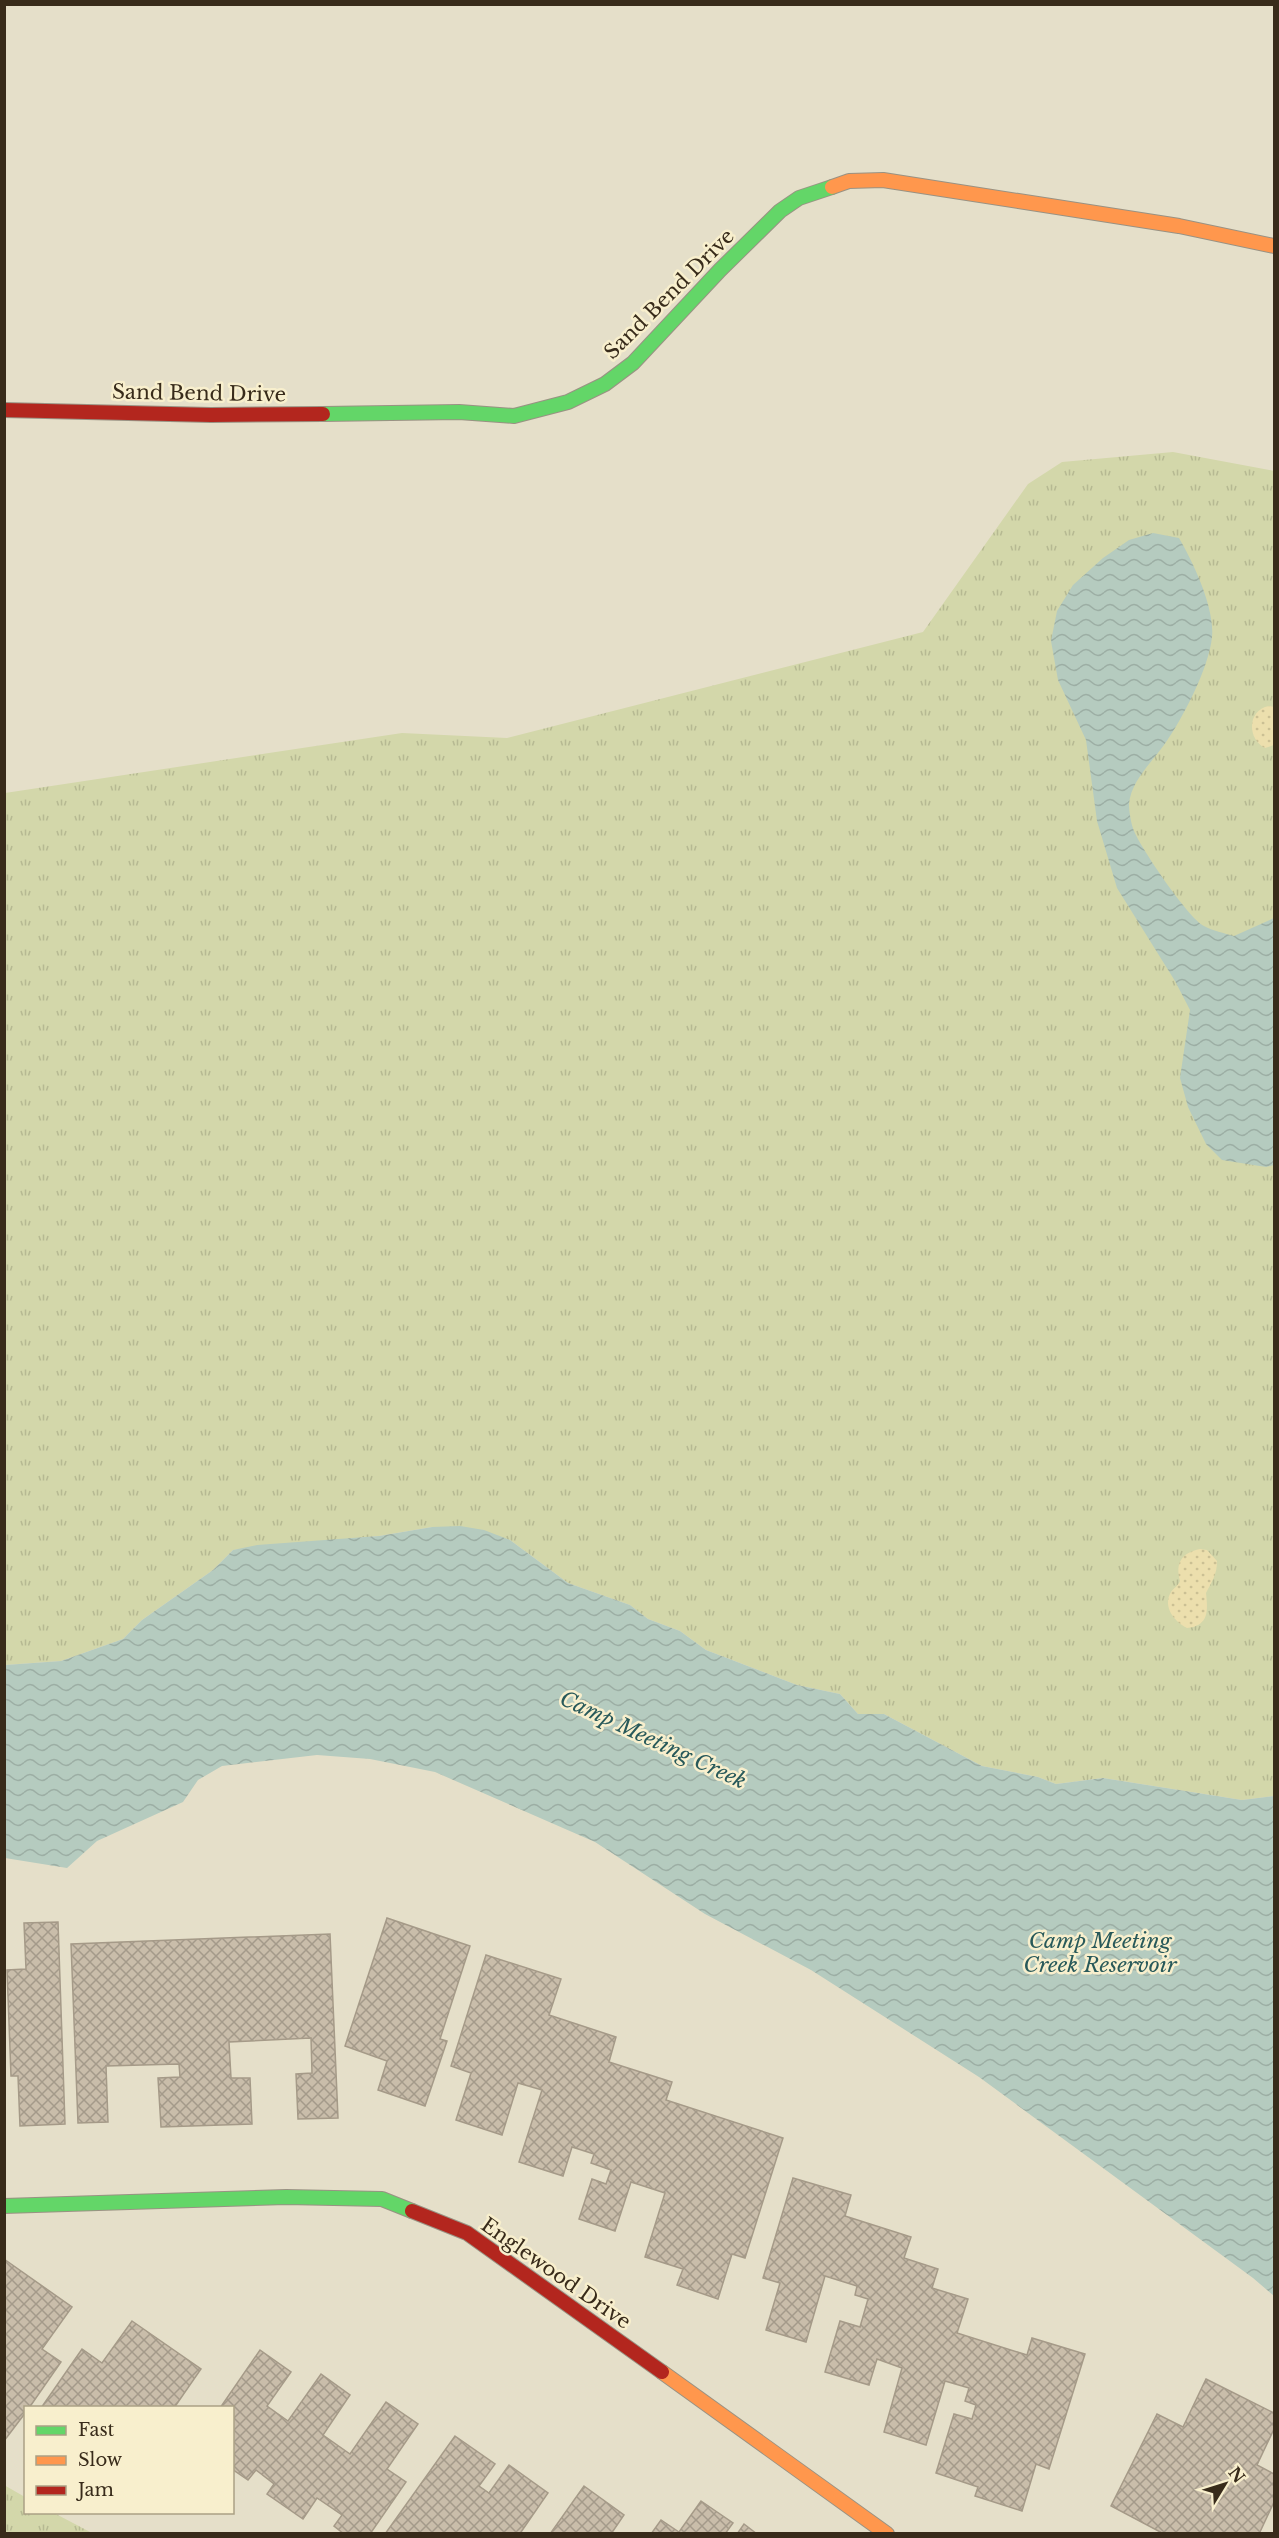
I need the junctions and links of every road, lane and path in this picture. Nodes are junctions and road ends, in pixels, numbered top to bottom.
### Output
1 (1275, 246) edge
2 (4, 410) edge
3 (4, 2206) edge
4 (887, 2534) edge

1 - 2 street, Sand Bend Drive
3 - 4 street, Englewood Drive

